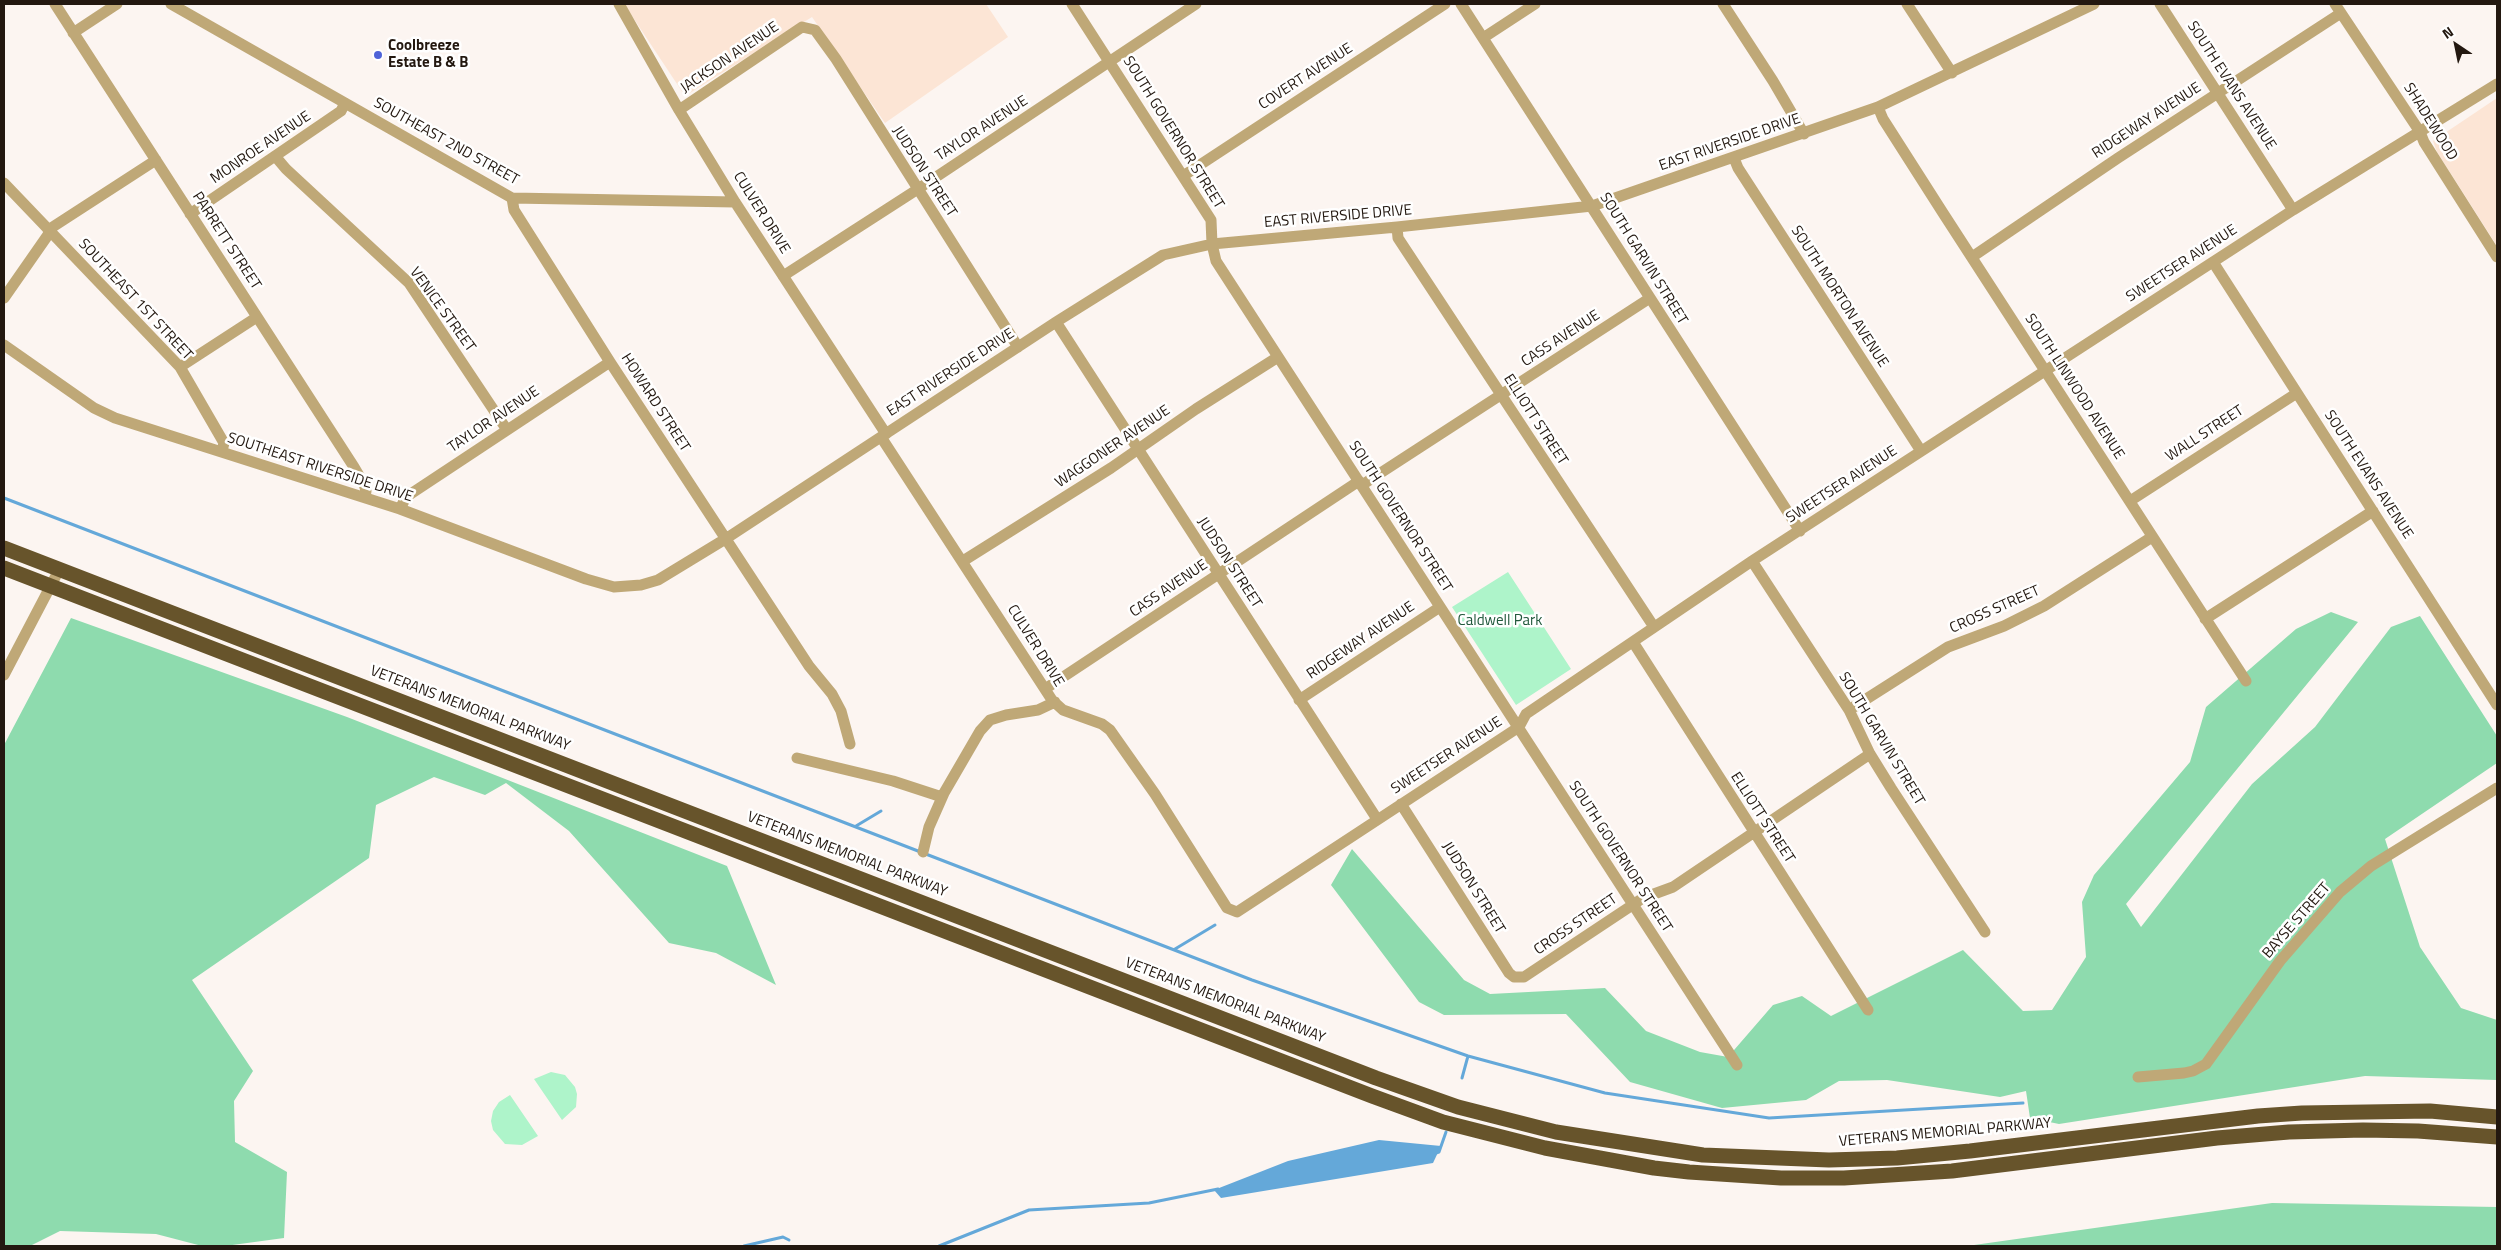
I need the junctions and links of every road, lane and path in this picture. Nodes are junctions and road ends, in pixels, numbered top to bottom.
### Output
1 (54, 4) edge
2 (118, 4) edge
3 (171, 4) edge
4 (619, 4) edge
5 (1072, 4) edge
6 (1196, 4) edge
7 (1445, 4) edge
8 (1460, 4) edge
9 (1535, 4) edge
10 (1723, 4) edge
11 (1908, 4) edge
12 (2094, 4) edge
13 (2160, 4) edge
14 (2338, 8) edge
15 (797, 30) joint
16 (73, 33) junction
17 (1483, 38) junction
18 (1110, 62) junction
19 (1952, 73) junction
20 (2497, 84) edge
21 (2218, 93) junction
22 (345, 104) junction
23 (1878, 108) junction
24 (679, 110) junction
25 (2420, 132) junction
26 (1804, 134) junction
27 (275, 156) junction
28 (1734, 158) junction
29 (156, 160) junction
30 (1183, 176) junction
31 (4, 183) edge
32 (918, 190) junction
33 (512, 198) junction
34 (735, 202) junction
35 (1592, 206) junction
36 (2293, 210) junction
37 (190, 214) junction
38 (1397, 227) junction
39 (49, 231) junction
40 (1212, 244) junction
41 (1972, 257) junction
42 (2497, 257) edge
43 (2213, 262) junction
44 (783, 276) junction
45 (4, 298) edge
46 (1650, 298) junction
47 (257, 318) junction
48 (1056, 322) junction
49 (4, 345) edge
50 (1018, 347) junction
51 (1278, 357) junction
52 (610, 362) junction
53 (180, 367) junction
54 (2046, 371) junction
55 (2297, 393) junction
56 (1501, 396) junction
57 (507, 430) junction
58 (884, 435) junction
59 (1137, 449) junction
60 (222, 451) junction
61 (1921, 451) junction
62 (1360, 483) junction
63 (365, 497) junction
64 (2130, 501) junction
65 (400, 508) junction
66 (2373, 512) junction
67 (1800, 531) junction
68 (2152, 536) junction
69 (727, 538) junction
70 (4, 548) edge
71 (1752, 561) junction
72 (963, 562) junction
73 (4, 568) edge
74 (59, 570) junction
75 (1218, 574) junction
76 (641, 585) joint
77 (51, 586) junction
78 (1440, 607) junction
79 (2205, 619) junction
80 (1654, 627) junction
81 (1633, 642) junction
82 (4, 675) edge
83 (2246, 681) dead end
84 (1045, 689) junction
85 (1300, 700) junction
86 (1055, 702) junction
87 (2497, 705) edge
88 (1849, 710) junction
89 (1519, 727) junction
90 (850, 744) dead end
91 (1870, 754) junction
92 (797, 758) dead end
93 (2497, 788) edge
94 (942, 797) junction
95 (1401, 804) junction
96 (1378, 820) junction
97 (1754, 832) junction
98 (923, 852) dead end
99 (1220, 895) joint
100 (1633, 906) junction
101 (1985, 932) dead end
102 (1526, 976) joint
103 (1868, 1010) dead end
104 (1738, 1065) dead end
105 (2138, 1077) dead end
106 (2497, 1117) edge
107 (2497, 1137) edge

1 - 16 street, PARRETT STREET
2 - 16 street
3 - 22 street, SOUTHEAST 2ND STREET
4 - 24 street, CULVER DRIVE
5 - 18 street, SOUTH GOVERNOR STREET
6 - 18 street, TAYLOR AVENUE
7 - 30 street, COVERT AVENUE
8 - 17 street, SOUTH GARVIN STREET
9 - 17 street
10 - 26 street
11 - 19 street
12 - 19 street, EAST RIVERSIDE DRIVE
13 - 21 street, SOUTH EVANS AVENUE
14 - 21 street, RIDGEWAY AVENUE
14 - 25 street, SHADEWOOD
15 - 24 street, JACKSON AVENUE
15 - 32 street, JUDSON STREET
16 - 29 street, PARRETT STREET
17 - 35 street, SOUTH GARVIN STREET
18 - 30 street, SOUTH GOVERNOR STREET
18 - 32 street, TAYLOR AVENUE
19 - 23 street, EAST RIVERSIDE DRIVE
20 - 25 street, SWEETSER AVENUE
21 - 36 street, SOUTH EVANS AVENUE
21 - 41 street, RIDGEWAY AVENUE
22 - 27 street, MONROE AVENUE
22 - 33 street, SOUTHEAST 2ND STREET
23 - 26 street, EAST RIVERSIDE DRIVE
23 - 41 street, SOUTH LINWOOD AVENUE
24 - 34 street, CULVER DRIVE
25 - 36 street, SWEETSER AVENUE
25 - 42 street, SHADEWOOD
26 - 28 street, EAST RIVERSIDE DRIVE
27 - 37 street, MONROE AVENUE
27 - 57 street, VENICE STREET
28 - 35 street, EAST RIVERSIDE DRIVE
28 - 61 street, SOUTH MORTON AVENUE
29 - 37 street, PARRETT STREET
29 - 39 street
30 - 40 street, SOUTH GOVERNOR STREET
31 - 39 street, SOUTHEAST 1ST STREET
32 - 44 street, TAYLOR AVENUE
32 - 50 street, JUDSON STREET
33 - 34 street, SOUTHEAST 2ND STREET
33 - 52 street, HOWARD STREET
34 - 44 street, CULVER DRIVE
35 - 38 street, EAST RIVERSIDE DRIVE
35 - 46 street, SOUTH GARVIN STREET
36 - 43 street, SWEETSER AVENUE
37 - 47 street, PARRETT STREET
38 - 40 street, EAST RIVERSIDE DRIVE
38 - 56 street, ELLIOTT STREET
39 - 45 street
39 - 53 street, SOUTHEAST 1ST STREET
40 - 48 street, EAST RIVERSIDE DRIVE
40 - 51 street, SOUTH GOVERNOR STREET
41 - 54 street, SOUTH LINWOOD AVENUE
43 - 54 street, SWEETSER AVENUE
43 - 55 street, SOUTH EVANS AVENUE
44 - 58 street, CULVER DRIVE
46 - 56 street, CASS AVENUE
46 - 67 street, SOUTH GARVIN STREET
47 - 53 street
47 - 63 street, PARRETT STREET
48 - 50 street, EAST RIVERSIDE DRIVE
48 - 59 street, JUDSON STREET
49 - 60 street, SOUTHEAST RIVERSIDE DRIVE
50 - 58 street, EAST RIVERSIDE DRIVE
51 - 59 street, WAGGONER AVENUE
51 - 62 street, SOUTH GOVERNOR STREET
52 - 57 street, TAYLOR AVENUE
52 - 69 street, HOWARD STREET
53 - 60 street, SOUTHEAST 1ST STREET
54 - 61 street, SWEETSER AVENUE
54 - 64 street, SOUTH LINWOOD AVENUE
55 - 64 street, WALL STREET
55 - 66 street, SOUTH EVANS AVENUE
56 - 62 street, CASS AVENUE
56 - 80 street, ELLIOTT STREET
57 - 65 street, TAYLOR AVENUE
58 - 69 street, EAST RIVERSIDE DRIVE
58 - 72 street, CULVER DRIVE
59 - 72 street, WAGGONER AVENUE
59 - 75 street, JUDSON STREET
60 - 63 street, SOUTHEAST RIVERSIDE DRIVE
61 - 67 street, SWEETSER AVENUE
62 - 75 street, CASS AVENUE
62 - 78 street, SOUTH GOVERNOR STREET
63 - 65 street, SOUTHEAST RIVERSIDE DRIVE
64 - 68 street, SOUTH LINWOOD AVENUE
65 - 76 street, SOUTHEAST RIVERSIDE DRIVE
66 - 79 street
66 - 87 street, SOUTH EVANS AVENUE
67 - 71 street, SWEETSER AVENUE
68 - 79 street, SOUTH LINWOOD AVENUE
68 - 88 street, CROSS STREET
69 - 76 street, EAST RIVERSIDE DRIVE
69 - 90 street, HOWARD STREET
70 - 74 highway, VETERANS MEMORIAL PARKWAY
71 - 80 street, SWEETSER AVENUE
71 - 88 street, SOUTH GARVIN STREET
72 - 84 street, CULVER DRIVE
73 - 77 highway
74 - 77 street
74 - 106 highway, VETERANS MEMORIAL PARKWAY
75 - 84 street, CASS AVENUE
75 - 85 street, JUDSON STREET
77 - 82 street
77 - 107 highway
78 - 85 street, RIDGEWAY AVENUE
78 - 89 street, SOUTH GOVERNOR STREET
79 - 83 street, SOUTH LINWOOD AVENUE
80 - 81 street, SWEETSER AVENUE
81 - 89 street, SWEETSER AVENUE
81 - 97 street, ELLIOTT STREET
84 - 86 street, CULVER DRIVE
85 - 96 street, JUDSON STREET
86 - 94 street
86 - 99 street, CULVER DRIVE
88 - 91 street, SOUTH GARVIN STREET
89 - 95 street, SWEETSER AVENUE
89 - 100 street, SOUTH GOVERNOR STREET
91 - 97 street, CROSS STREET
91 - 101 street, SOUTH GARVIN STREET
92 - 94 street
93 - 105 street, BAYSE STREET
94 - 98 street
95 - 96 street, SWEETSER AVENUE
95 - 102 street, JUDSON STREET
96 - 99 street, SWEETSER AVENUE
97 - 100 street, CROSS STREET
97 - 103 street, ELLIOTT STREET
100 - 102 street, CROSS STREET
100 - 104 street, SOUTH GOVERNOR STREET

